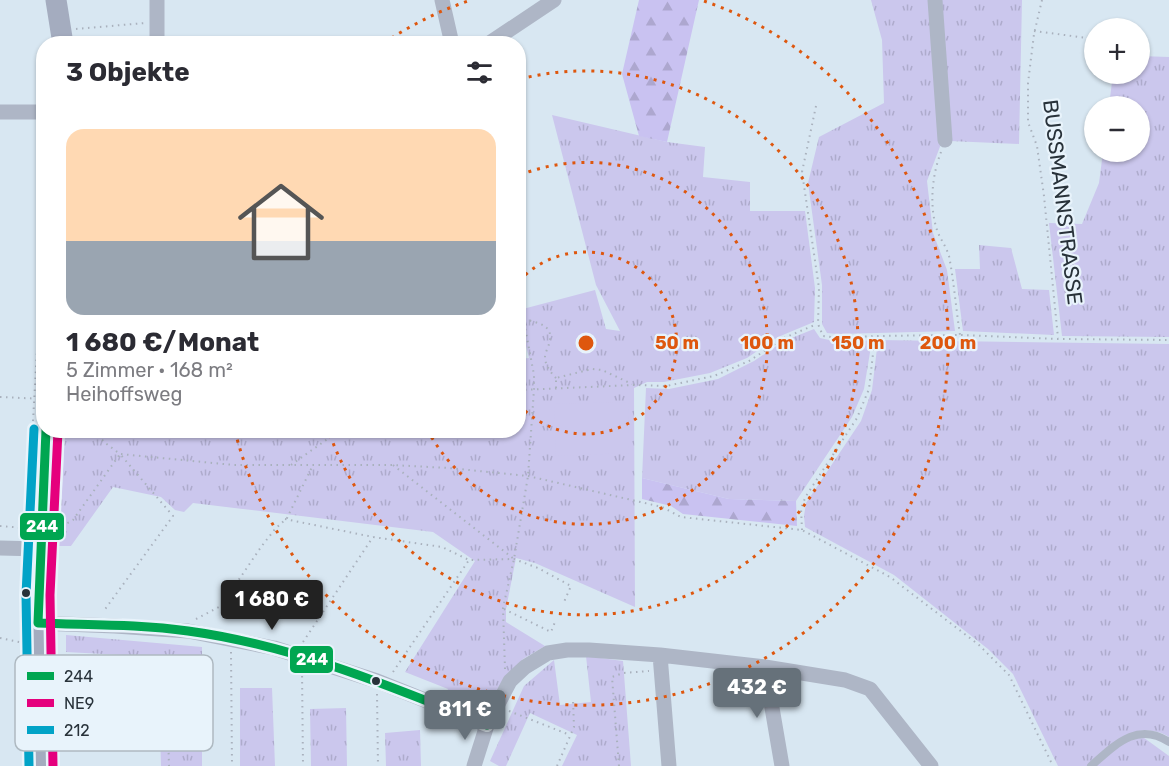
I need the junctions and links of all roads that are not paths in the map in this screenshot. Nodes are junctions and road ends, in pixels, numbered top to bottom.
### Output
1 (56, 0) edge
2 (157, 0) edge
3 (442, 0) edge
4 (554, 0) edge
5 (935, 0) edge
6 (68, 36) edge
7 (157, 36) edge
8 (450, 36) edge
9 (500, 36) edge
10 (0, 112) edge
11 (36, 112) edge
12 (945, 140) road end
13 (46, 438) edge
14 (40, 539) junction
15 (0, 549) edge
16 (38, 623) junction
17 (38, 655) edge
18 (660, 662) junction
19 (765, 667) junction
20 (487, 725) junction
21 (1169, 742) edge
22 (41, 751) edge
23 (41, 766) edge
24 (474, 766) edge
25 (669, 766) edge
26 (782, 766) edge
27 (931, 766) edge
28 (1091, 766) edge

1 - 6 street
2 - 7 street
3 - 8 street
4 - 9 street
5 - 12 street
10 - 11 street
13 - 14 street
14 - 15 street
14 - 16 street
16 - 17 street
16 - 20 street
18 - 19 street
18 - 20 street
18 - 25 street
19 - 26 street
19 - 27 street
20 - 24 street
21 - 28 lane
22 - 23 street

